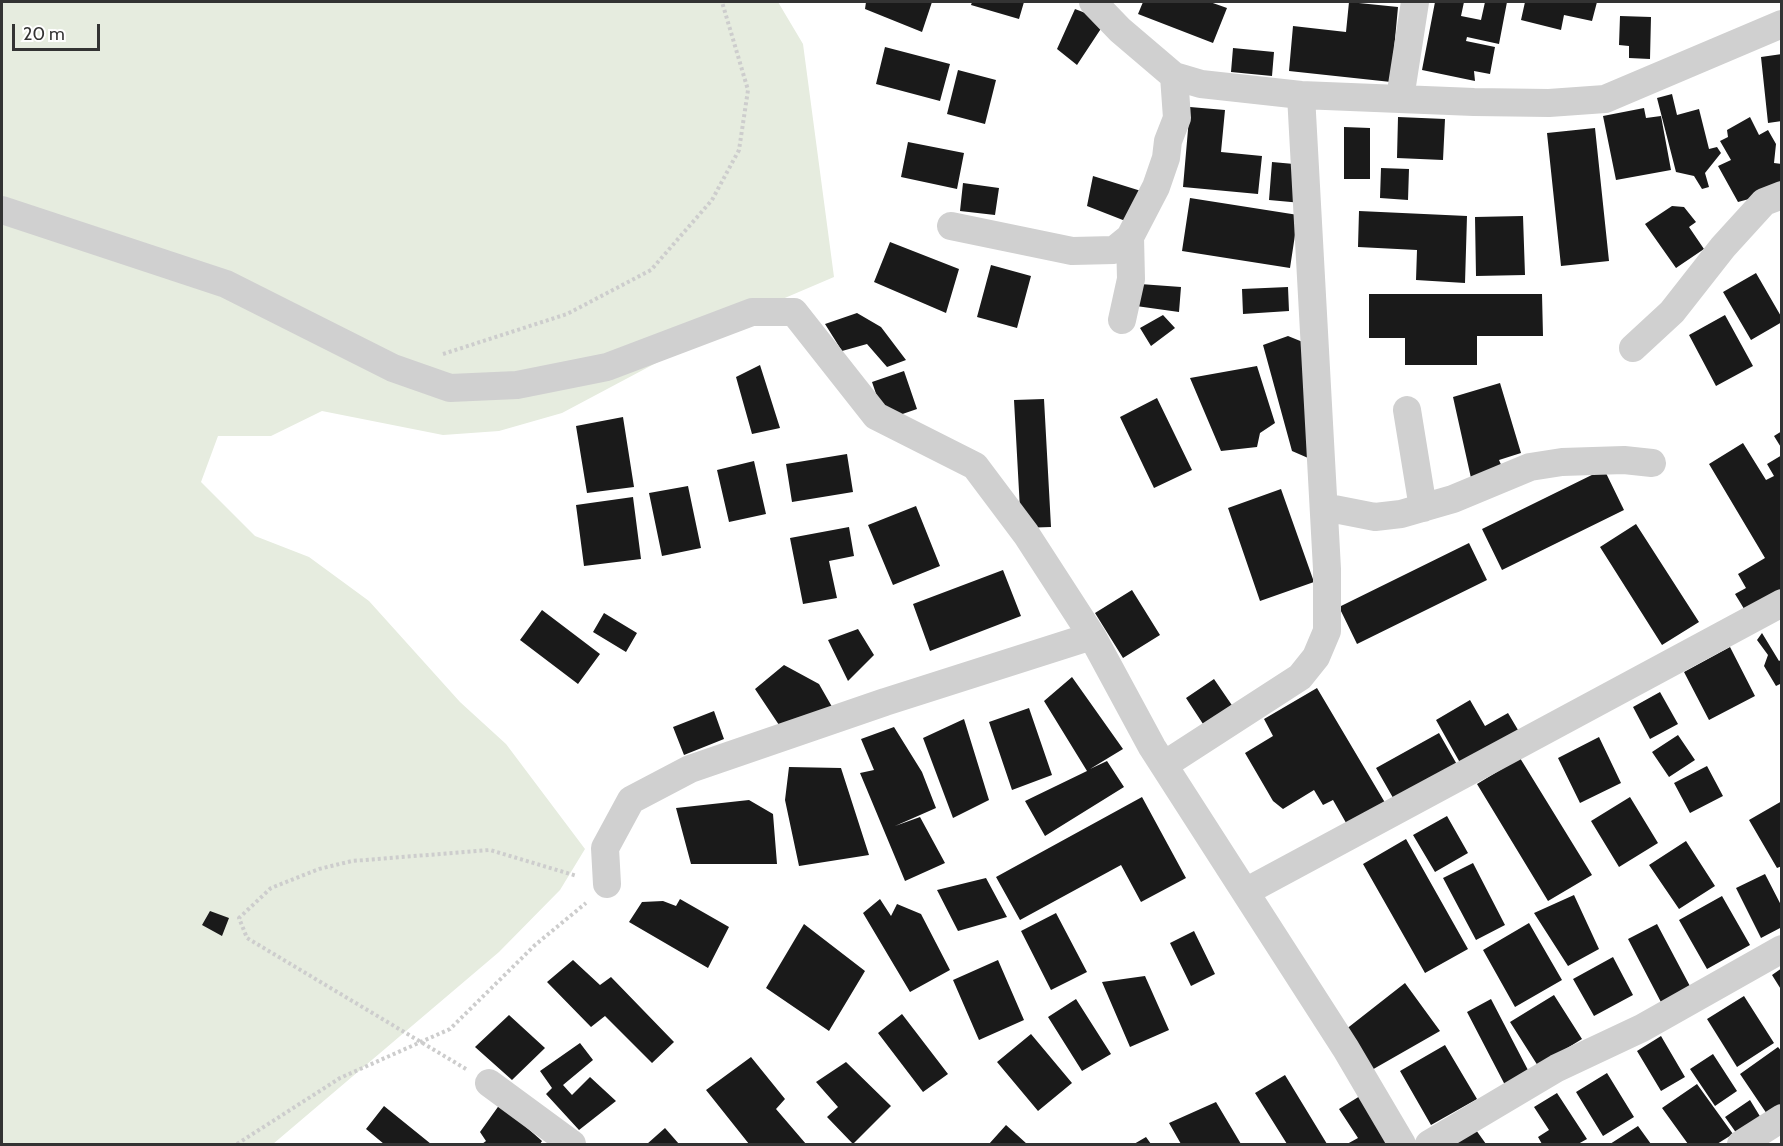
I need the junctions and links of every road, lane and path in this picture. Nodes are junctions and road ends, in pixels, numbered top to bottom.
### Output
1 (722, 2) edge
2 (1093, 2) edge
3 (1415, 2) edge
4 (1782, 24) edge
5 (1174, 76) junction
6 (1301, 95) junction
7 (1400, 98) junction
8 (1782, 195) edge
9 (2, 210) edge
10 (951, 226) dead end
11 (1130, 237) junction
12 (1122, 320) dead end
13 (1633, 348) dead end
14 (437, 356) dead end
15 (1407, 410) dead end
16 (1652, 463) dead end
17 (1324, 507) junction
18 (1423, 508) junction
19 (1782, 603) edge
20 (1092, 636) junction
21 (1164, 765) junction
22 (607, 884) junction
23 (1247, 891) junction
24 (1782, 949) edge
25 (489, 1083) joint
26 (1782, 1118) edge
27 (237, 1144) edge
28 (572, 1144) edge
29 (1402, 1144) edge
30 (1430, 1144) edge
31 (1741, 1144) edge

1 - 14 path
2 - 5 street
3 - 7 street
4 - 7 street
5 - 6 street
5 - 11 street
6 - 7 street
6 - 17 street
8 - 13 street
9 - 20 street
10 - 11 street
11 - 12 street
15 - 18 street
16 - 18 street
17 - 18 street
17 - 21 street
19 - 23 street
20 - 21 street
20 - 22 street
21 - 23 street
22 - 25 path
22 - 27 path
23 - 29 street
24 - 30 street
25 - 28 street
26 - 31 street

